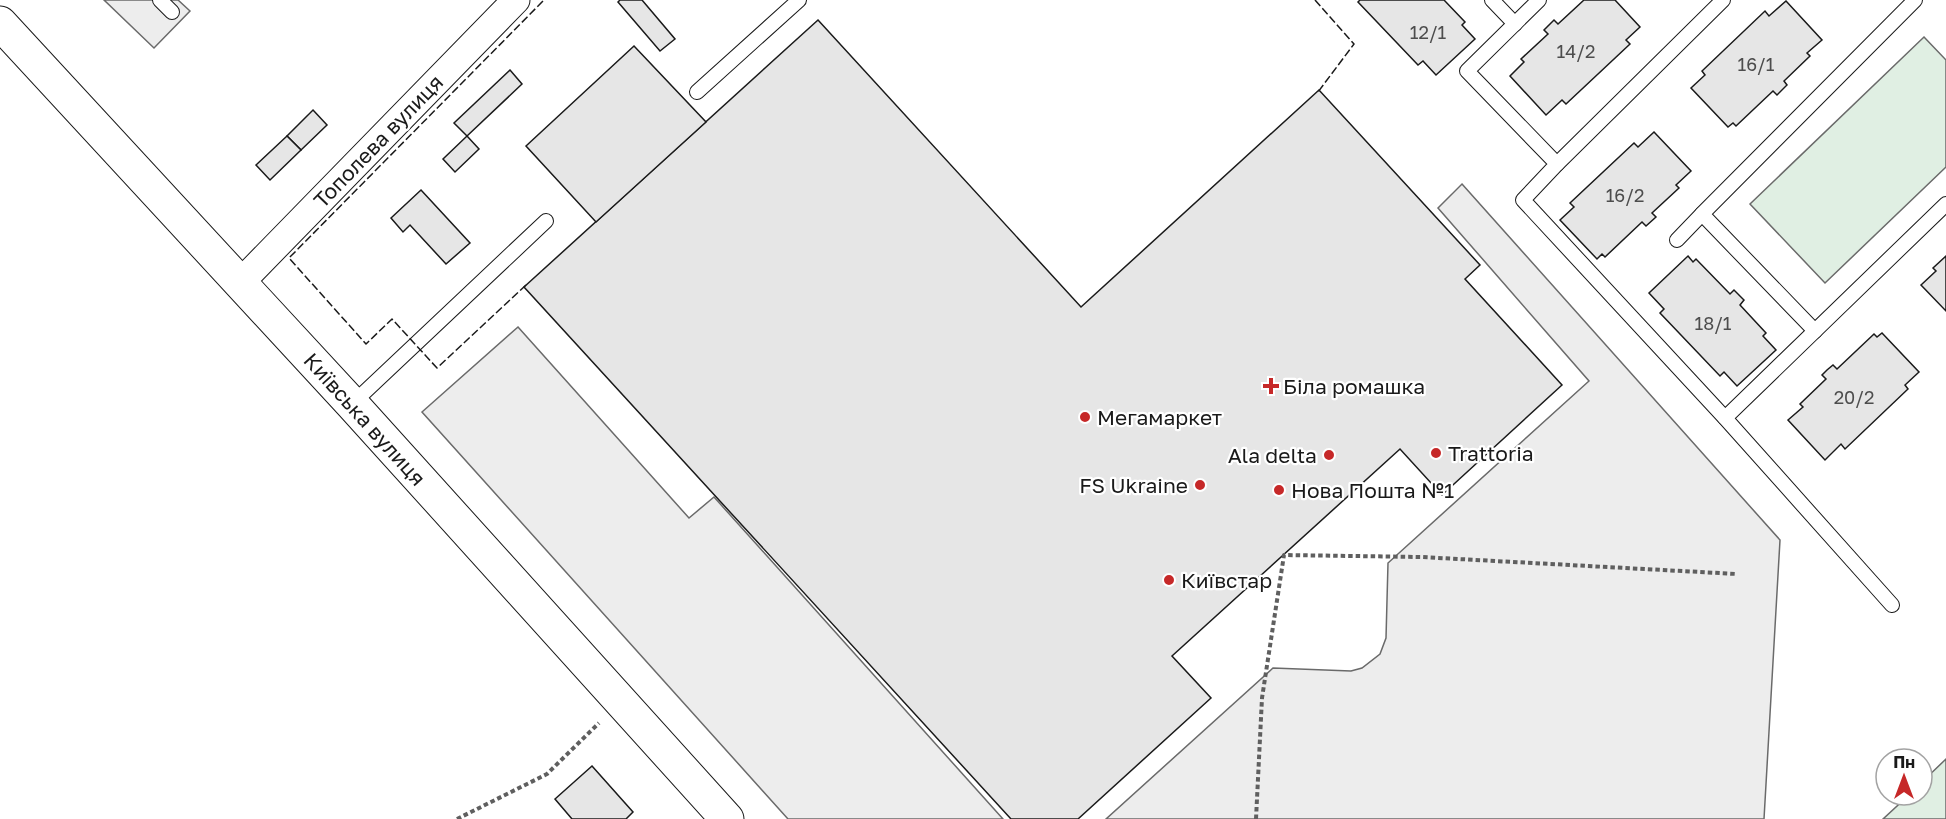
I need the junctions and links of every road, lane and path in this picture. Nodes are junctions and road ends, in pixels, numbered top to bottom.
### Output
1 (160, 0) edge
2 (516, 0) edge
3 (799, 0) edge
4 (1492, 0) edge
5 (1539, 0) edge
6 (1723, 0) edge
7 (1915, 0) edge
8 (172, 12) dead end
9 (0, 22) edge
10 (1515, 24) junction
11 (697, 92) dead end
12 (1557, 164) junction
13 (1946, 204) edge
14 (1702, 214) junction
15 (546, 221) dead end
16 (1677, 240) dead end
17 (240, 283) junction
18 (1815, 331) junction
19 (352, 404) junction
20 (1725, 418) junction
21 (1737, 574) dead end
22 (1892, 605) dead end
23 (620, 701) junction
24 (457, 819) edge
25 (727, 819) edge
26 (1256, 819) edge

1 - 8 lane
2 - 17 street, Тополева вулиця
3 - 11 lane
4 - 10 lane
5 - 10 lane
6 - 12 lane
7 - 14 lane
9 - 17 street, Київська вулиця
10 - 12 lane
12 - 20 lane
13 - 18 lane
14 - 16 lane
14 - 18 lane
15 - 19 lane
17 - 19 street, Київська вулиця
18 - 20 lane
19 - 23 street, Київська вулиця
20 - 22 lane
21 - 26 path
23 - 24 path
23 - 25 street, Київська вулиця

